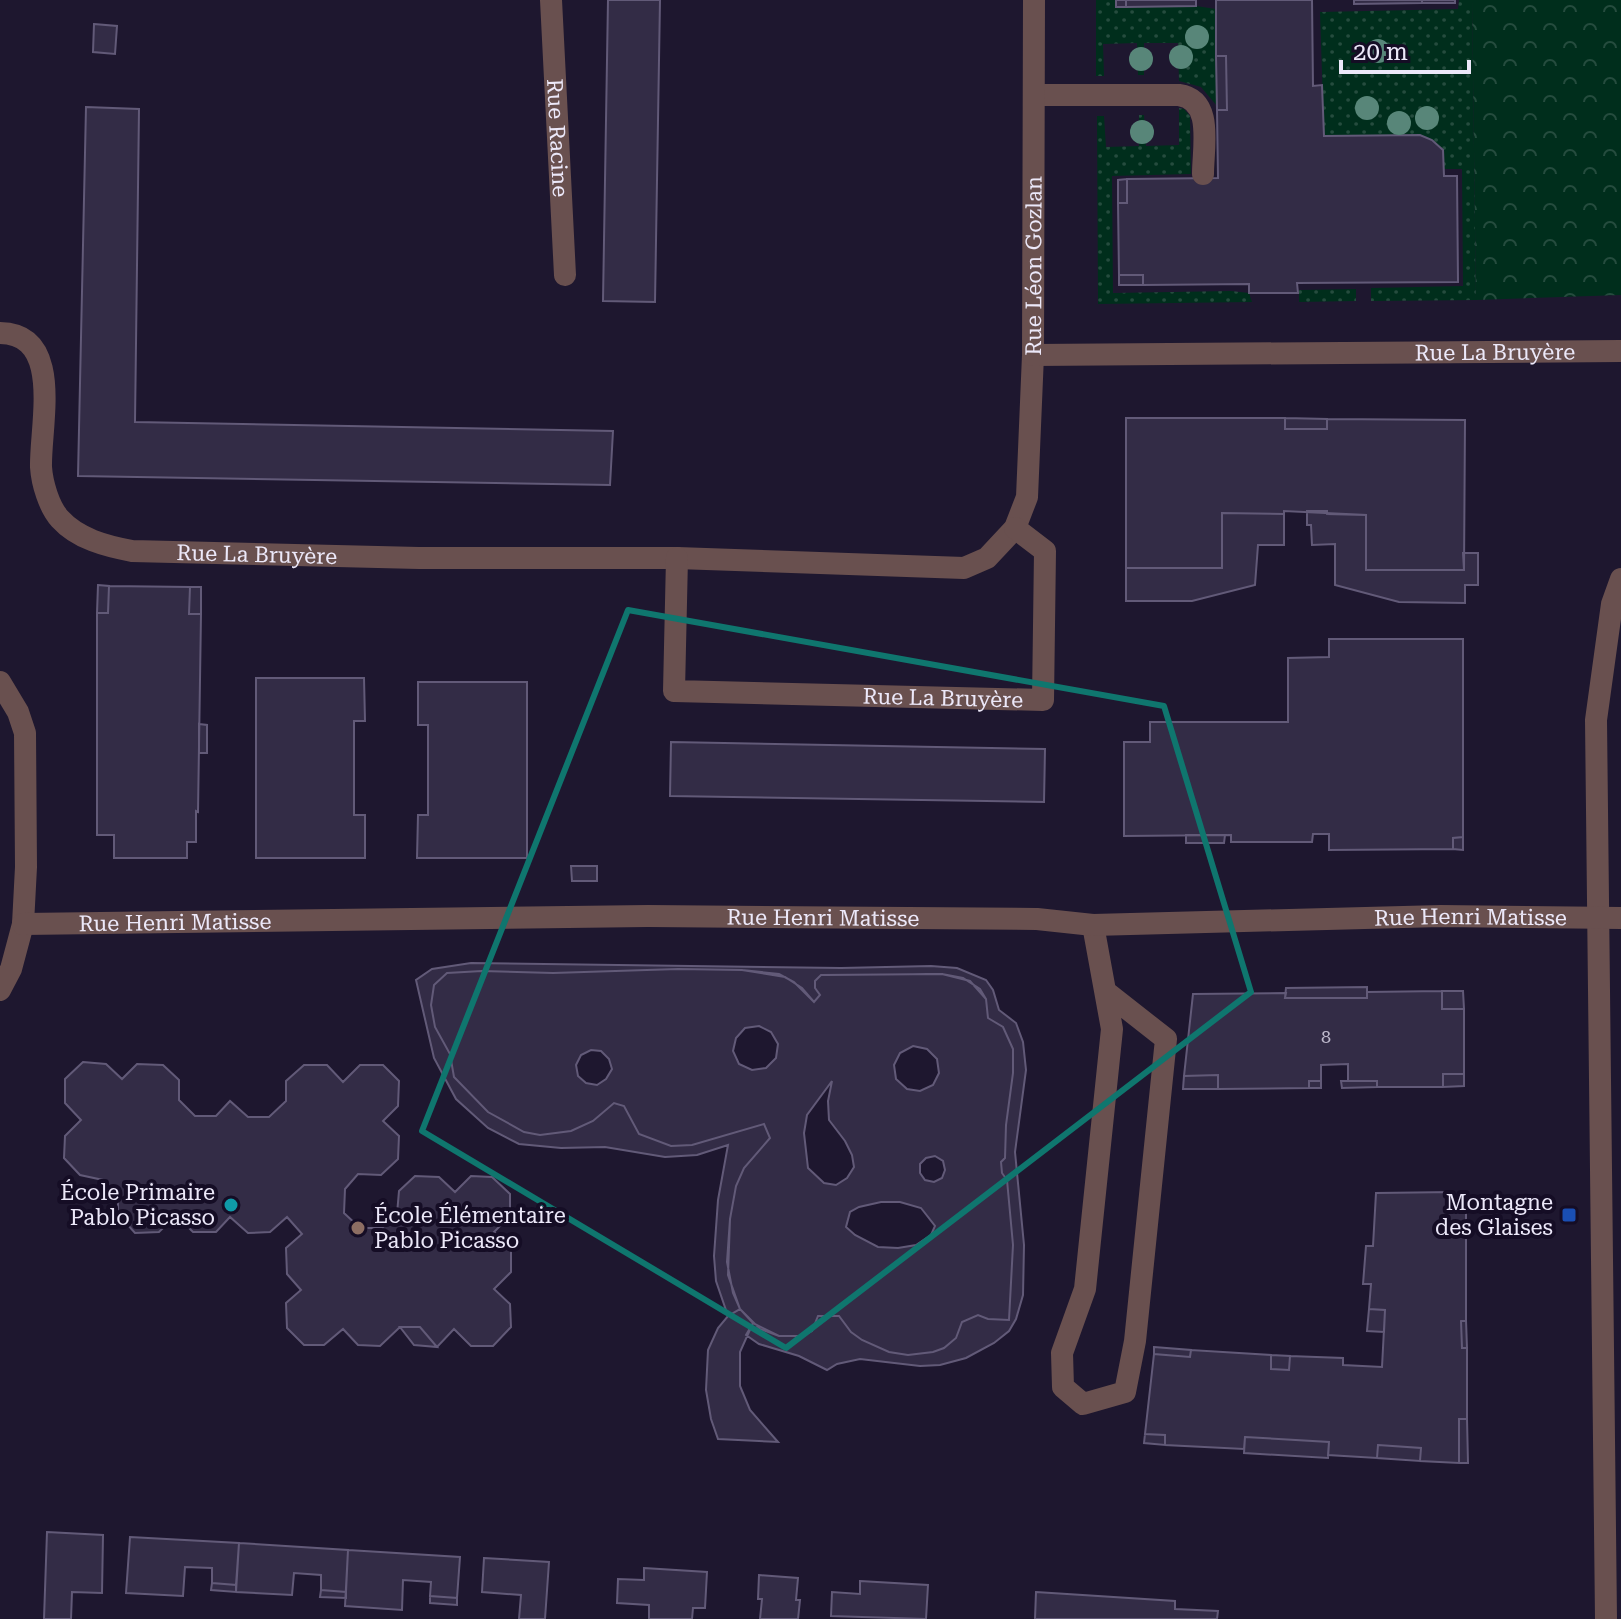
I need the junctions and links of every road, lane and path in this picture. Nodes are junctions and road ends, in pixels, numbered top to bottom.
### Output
1 (551, 0) edge
2 (1034, 0) edge
3 (1034, 95) junction
4 (1203, 174) dead end
5 (565, 275) dead end
6 (0, 333) edge
7 (1621, 351) edge
8 (1033, 355) junction
9 (1015, 528) junction
10 (677, 558) junction
11 (1621, 579) edge
12 (0, 682) edge
13 (1610, 919) edge
14 (23, 924) junction
15 (1093, 925) junction
16 (0, 990) edge
17 (1106, 992) junction
18 (1606, 1619) edge

1 - 5 street, Rue Racine
2 - 3 street, Rue Léon Gozlan
3 - 4 street
3 - 8 street, Rue Léon Gozlan
6 - 10 street, Rue La Bruyère
7 - 8 street, Rue La Bruyère
8 - 9 street, Rue Léon Gozlan
9 - 10 street, Rue La Bruyère
9 - 10 street, Rue La Bruyère
11 - 13 street
12 - 14 street
13 - 15 street, Rue Henri Matisse
13 - 18 street
14 - 15 street, Rue Henri Matisse
14 - 16 street
15 - 17 street
17 - 17 street

